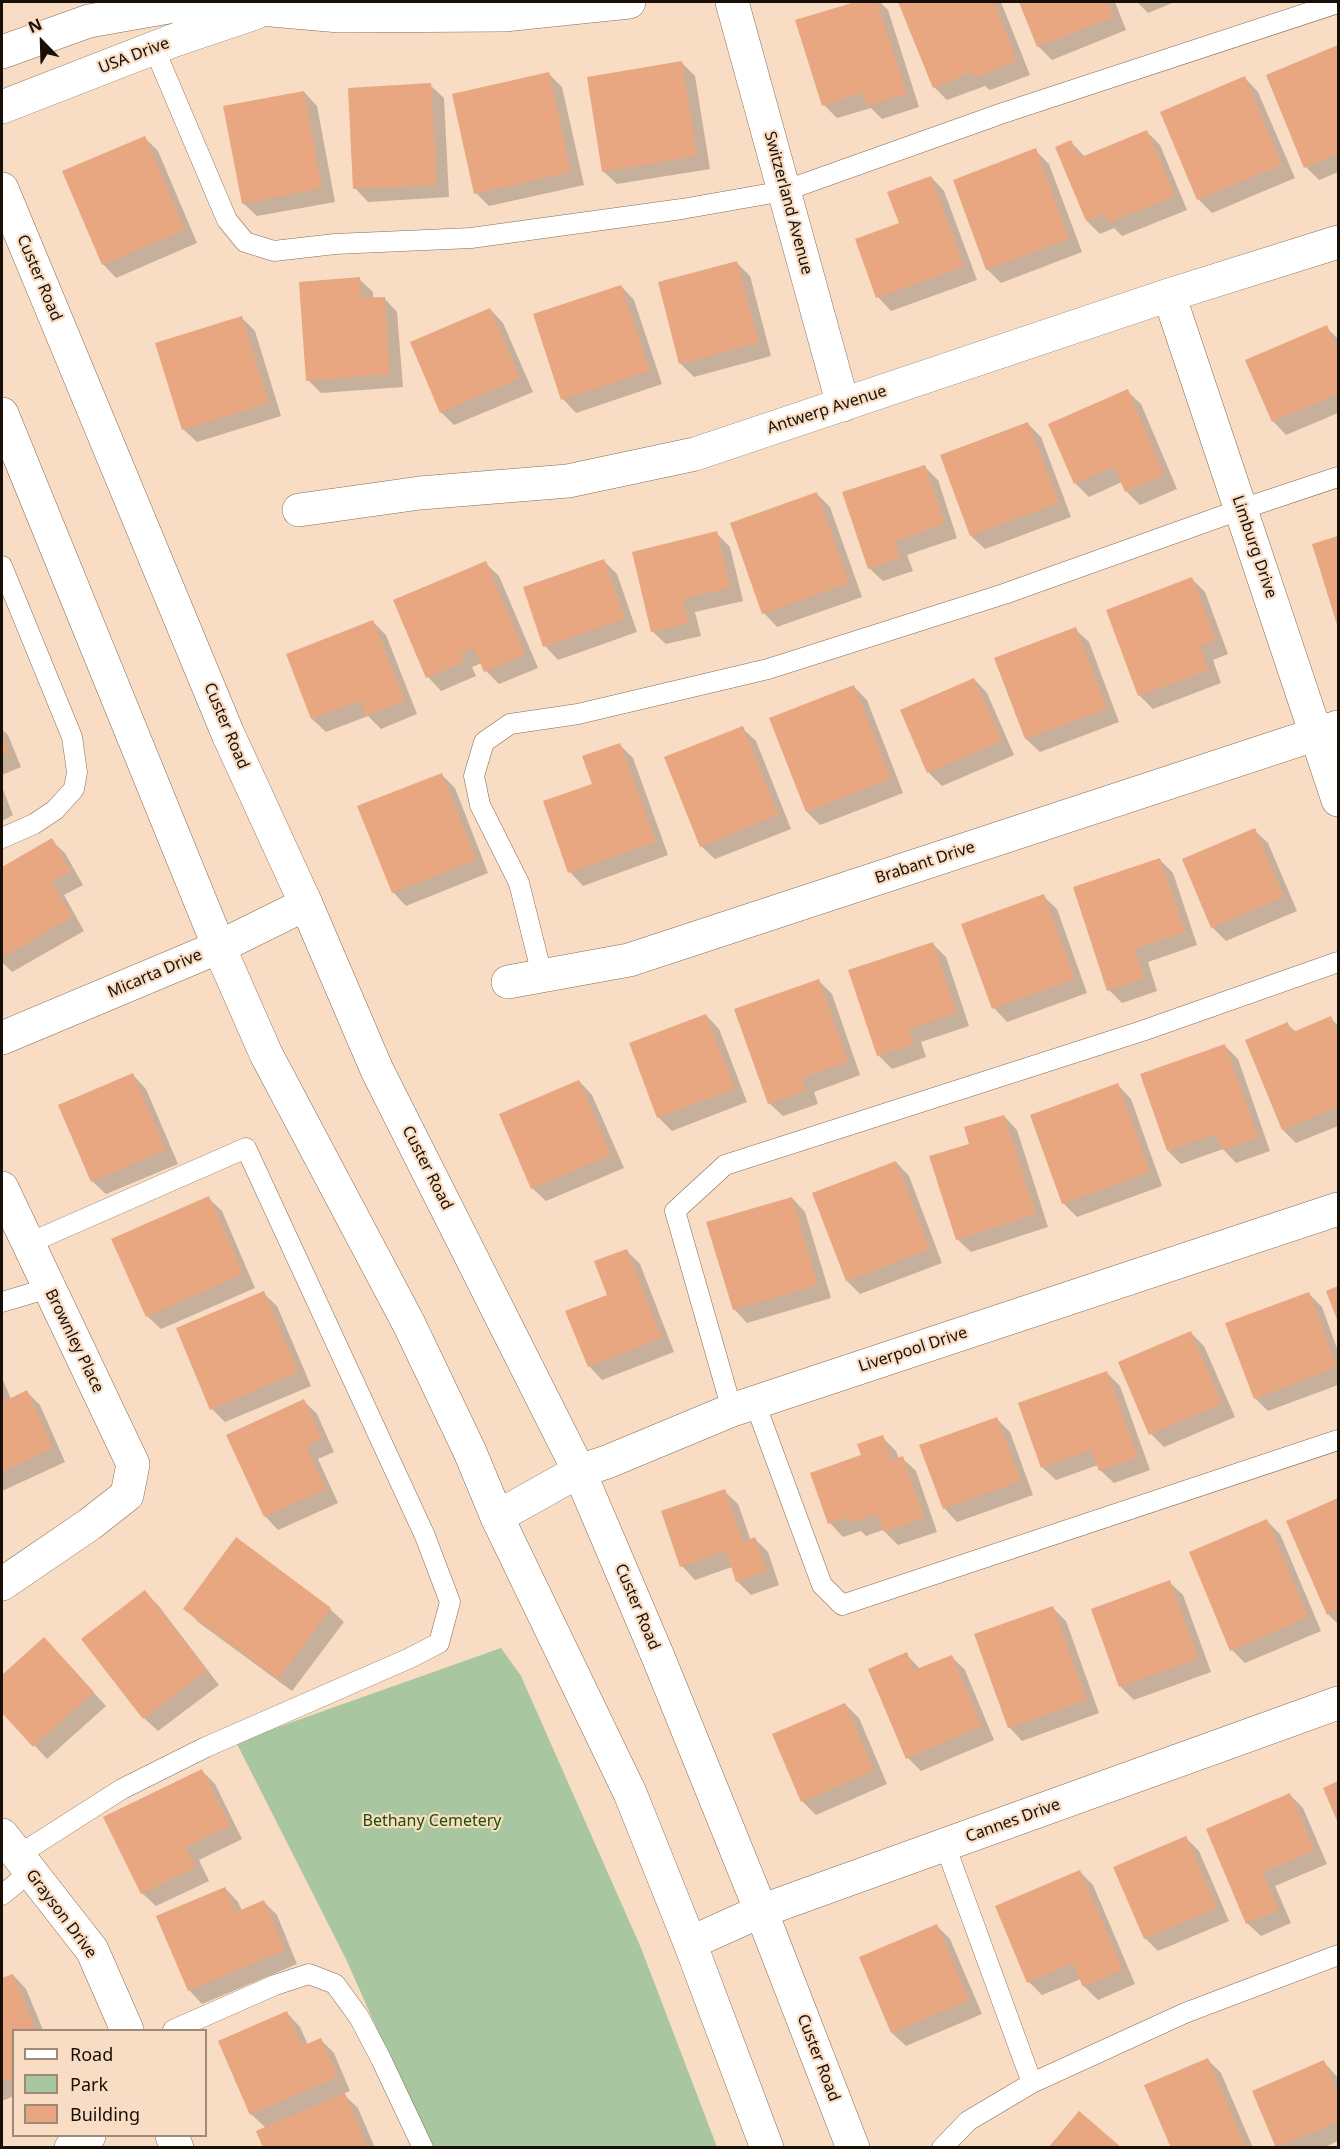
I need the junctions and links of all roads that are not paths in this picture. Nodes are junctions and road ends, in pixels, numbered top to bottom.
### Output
1 (629, 2) edge
2 (732, 2) edge
3 (1338, 3) edge
4 (268, 9) junction
5 (154, 48) junction
6 (2, 52) edge
7 (2, 107) edge
8 (2, 189) edge
9 (784, 191) junction
10 (1338, 242) edge
11 (1169, 295) junction
12 (843, 405) junction
13 (2, 414) edge
14 (1338, 477) edge
15 (1242, 509) junction
16 (299, 510) dead end
17 (2, 566) edge
18 (1328, 730) edge
19 (1338, 800) edge
20 (2, 838) edge
21 (306, 904) junction
22 (219, 947) junction
23 (1338, 962) edge
24 (542, 975) junction
25 (508, 982) dead end
26 (2, 1038) edge
27 (2, 1188) edge
28 (1338, 1209) edge
29 (27, 1244) junction
30 (48, 1288) junction
31 (2, 1302) edge
32 (744, 1406) junction
33 (1338, 1440) edge
34 (579, 1471) junction
35 (497, 1517) junction
36 (2, 1584) edge
37 (1338, 1703) edge
38 (945, 1845) junction
39 (16, 1854) edge
40 (2, 1895) edge
41 (761, 1911) junction
42 (690, 1943) junction
43 (1338, 1955) edge
44 (126, 2029) edge
45 (177, 2029) edge
46 (1032, 2083) junction
47 (87, 2137) edge
48 (70, 2148) edge
49 (423, 2148) edge
50 (767, 2148) edge
51 (853, 2148) edge
52 (942, 2148) edge

1 - 4 street, USA Drive
2 - 9 street, Switzerland Avenue
3 - 9 lane
4 - 5 street, USA Drive
4 - 6 street, USA Drive
5 - 7 street, USA Drive
5 - 9 lane
8 - 21 street, Custer Road
9 - 12 street, Switzerland Avenue
10 - 11 street, Antwerp Avenue
11 - 12 street, Antwerp Avenue
11 - 15 street, Limburg Drive
12 - 16 street, Antwerp Avenue
13 - 22 street
14 - 15 lane
15 - 18 street, Limburg Drive
15 - 24 lane
17 - 20 lane
18 - 19 street, Limburg Drive
18 - 24 street, Brabant Drive
21 - 22 street, Micarta Drive
21 - 34 street, Custer Road
22 - 26 street, Micarta Drive
22 - 35 street
23 - 32 lane
24 - 25 street, Brabant Drive
27 - 29 street, Brownley Place
28 - 32 street, Liverpool Drive
29 - 30 street, Brownley Place
29 - 39 lane
30 - 31 lane
30 - 36 street, Brownley Place
32 - 33 lane
32 - 34 street, Liverpool Drive
34 - 35 street, Liverpool Drive
34 - 41 street, Custer Road
35 - 42 street
37 - 38 street, Cannes Drive
38 - 41 street, Cannes Drive
38 - 46 lane
39 - 40 lane
39 - 44 street, Grayson Drive
41 - 42 street, Cannes Drive
41 - 51 street, Custer Road
42 - 50 street
43 - 46 lane
45 - 49 lane
46 - 52 lane
47 - 48 street

